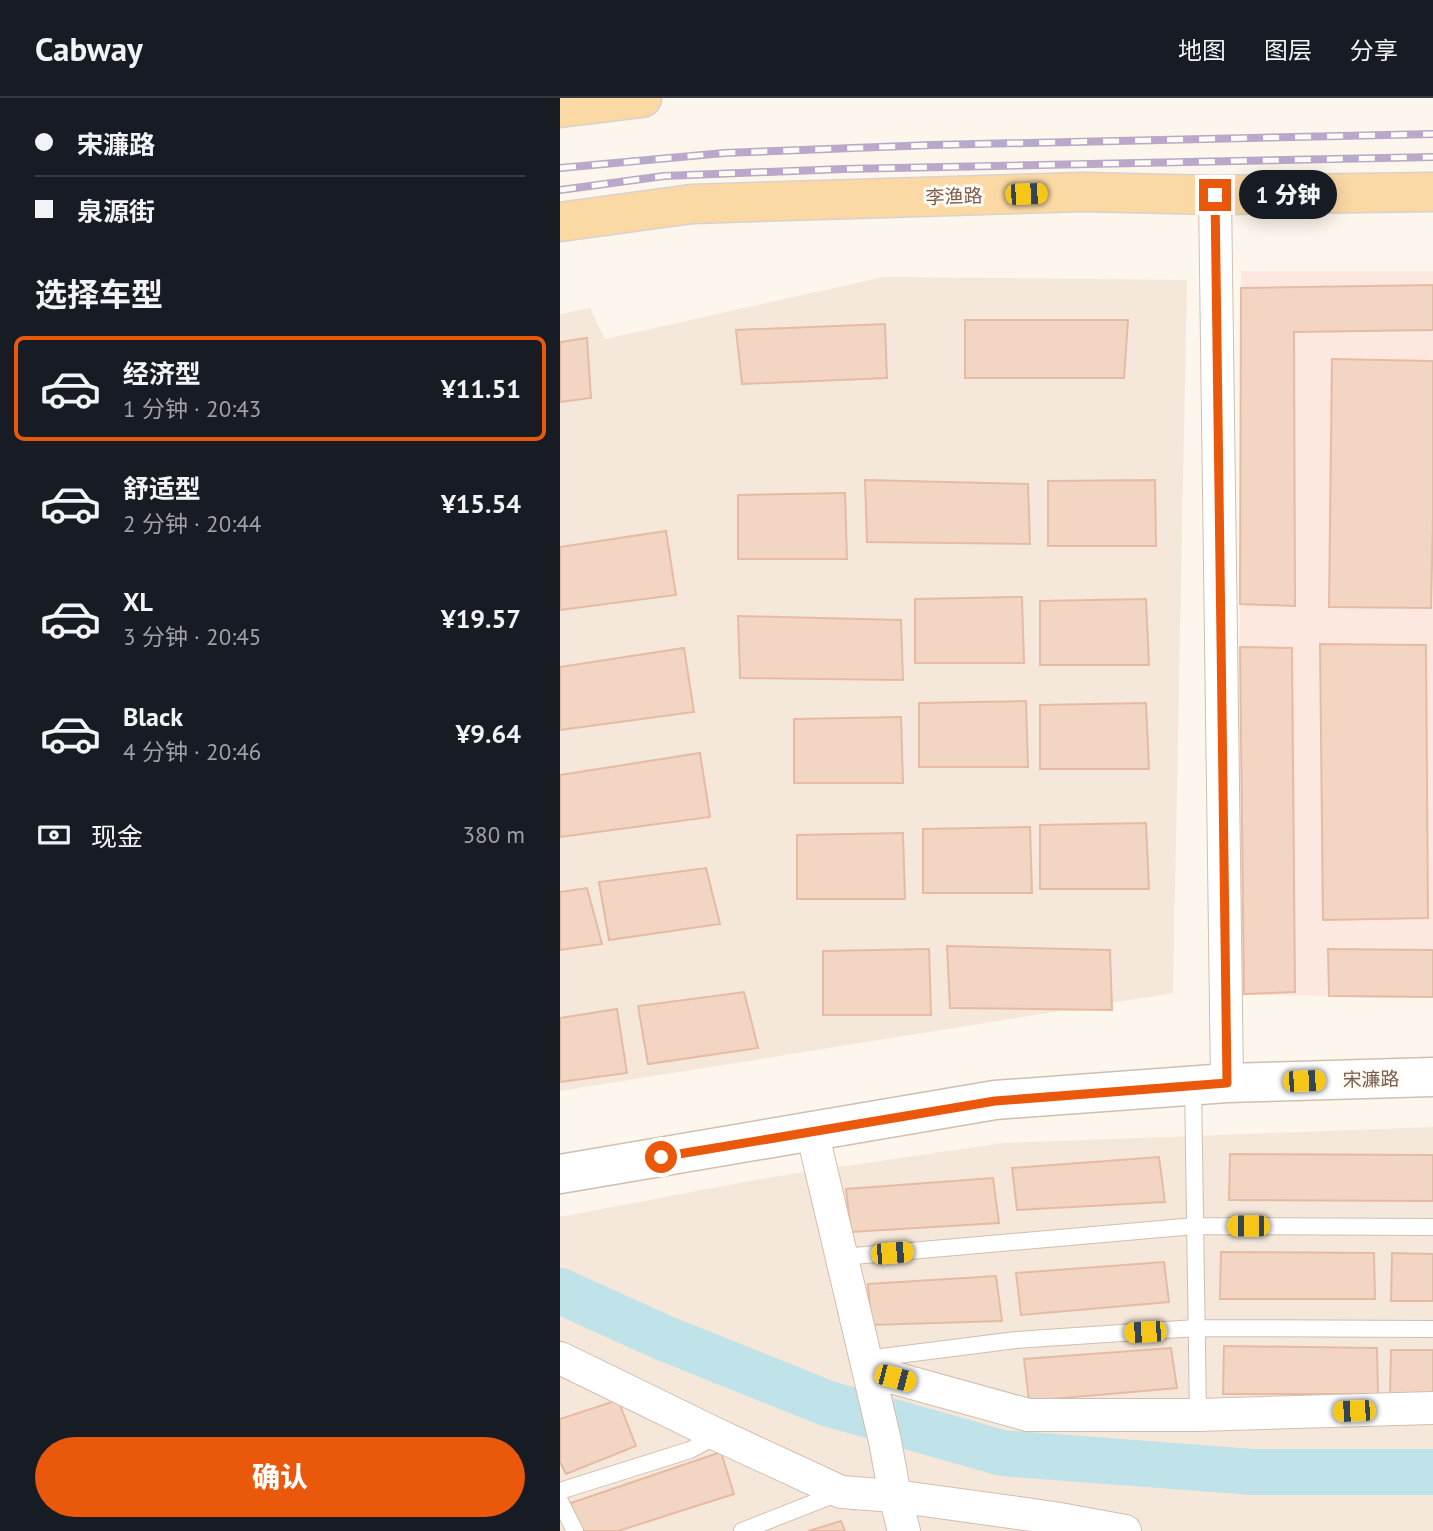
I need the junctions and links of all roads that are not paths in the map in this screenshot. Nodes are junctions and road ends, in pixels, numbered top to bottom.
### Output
1 (642, 98) edge
2 (560, 108) edge
3 (1433, 192) edge
4 (1215, 195) junction
5 (560, 222) edge
6 (1433, 1077) edge
7 (1210, 1084) junction
8 (812, 1131) junction
9 (560, 1174) edge
10 (1195, 1226) junction
11 (1433, 1227) edge
12 (842, 1257) junction
13 (1196, 1328) junction
14 (1433, 1329) edge
15 (560, 1358) edge
16 (870, 1376) junction
17 (1433, 1408) edge
18 (1198, 1415) junction
19 (718, 1435) junction
20 (560, 1490) edge
21 (841, 1492) junction
22 (895, 1496) junction
23 (560, 1501) edge
24 (1054, 1518) junction
25 (575, 1531) edge
26 (742, 1531) edge
27 (904, 1531) edge
28 (1010, 1531) edge
29 (1125, 1531) edge

1 - 2 main road
3 - 4 main road, 李渔路
4 - 5 main road, 李渔路
4 - 7 street
6 - 7 street, 宋濂路
7 - 8 street, 宋濂路
7 - 10 lane
8 - 9 street, 宋濂路
8 - 12 street
10 - 11 lane
10 - 12 lane
10 - 13 lane
12 - 16 street
13 - 14 lane
13 - 16 lane
13 - 18 lane
15 - 19 street
16 - 18 street
16 - 22 street
17 - 18 street
19 - 20 lane
19 - 21 street
21 - 22 street
21 - 26 lane
22 - 24 street
22 - 27 street
23 - 25 lane
24 - 28 street
24 - 29 street

